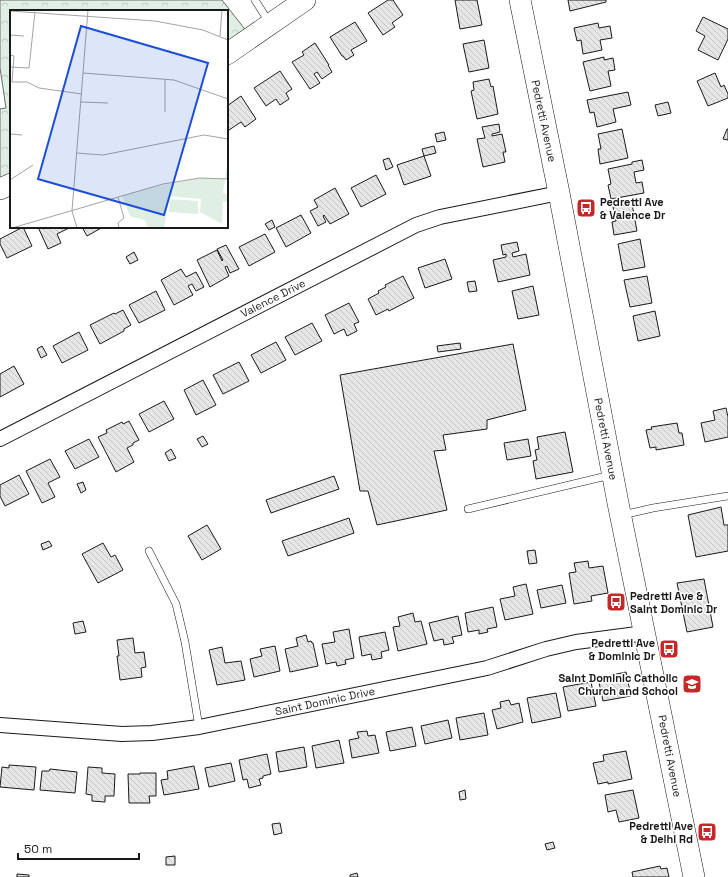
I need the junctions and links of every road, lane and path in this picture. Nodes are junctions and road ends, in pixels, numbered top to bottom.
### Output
1 (255, 0) edge
2 (305, 0) edge
3 (520, 0) edge
4 (271, 24) junction
5 (228, 53) edge
6 (10, 184) edge
7 (0, 189) edge
8 (559, 193) junction
9 (0, 439) edge
10 (613, 474) junction
11 (728, 496) edge
12 (468, 509) dead end
13 (621, 515) junction
14 (149, 551) dead end
15 (645, 633) junction
16 (0, 725) edge
17 (200, 727) junction
18 (694, 877) edge

1 - 4 lane
2 - 4 street
3 - 8 street, Pedretti Avenue
4 - 5 street
6 - 7 street
8 - 9 street, Valence Drive
8 - 10 street, Pedretti Avenue
10 - 12 lane
10 - 13 street, Pedretti Avenue
11 - 13 lane
13 - 15 street, Pedretti Avenue
14 - 17 lane
15 - 17 street, Saint Dominic Drive
15 - 18 street, Pedretti Avenue
16 - 17 street, Saint Dominic Drive

